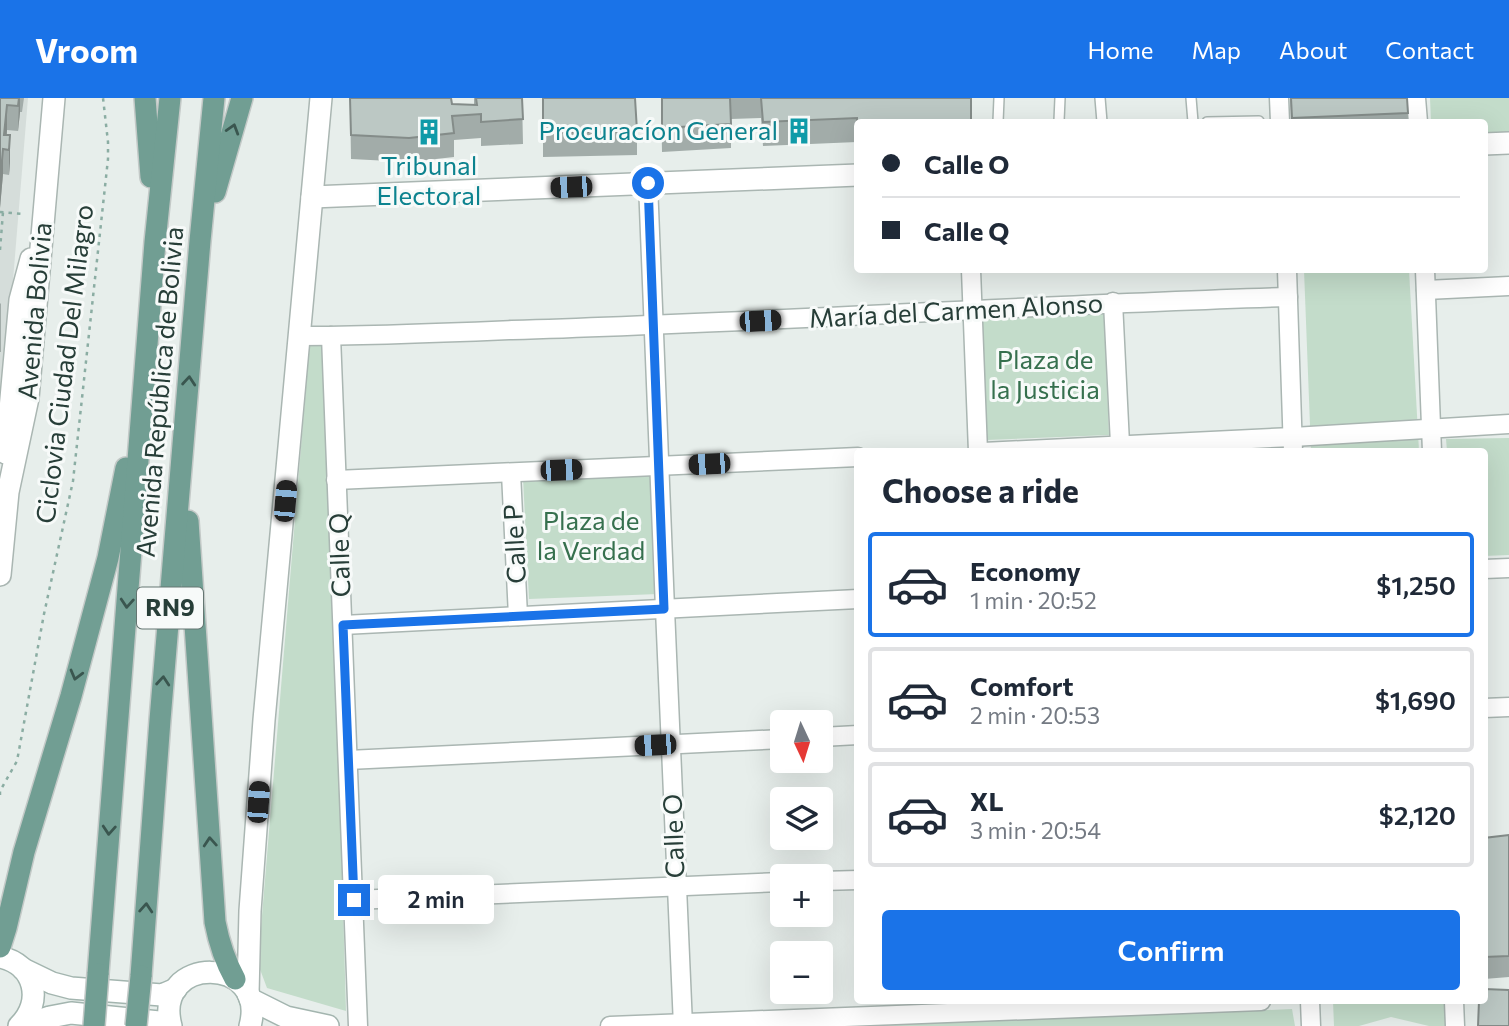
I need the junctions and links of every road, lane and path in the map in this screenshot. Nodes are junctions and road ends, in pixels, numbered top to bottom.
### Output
1 (54, 98) edge
2 (103, 98) edge
3 (145, 98) edge
4 (170, 98) edge
5 (214, 98) edge
6 (242, 98) edge
7 (321, 98) edge
8 (999, 98) edge
9 (1060, 98) edge
10 (1100, 98) edge
11 (1191, 98) edge
12 (1279, 98) edge
13 (1416, 98) edge
14 (998, 119) edge
15 (1059, 119) edge
16 (1101, 119) edge
17 (1193, 119) edge
18 (1280, 119) edge
19 (1418, 119) edge
20 (1509, 143) edge
21 (1488, 144) edge
22 (854, 174) edge
23 (648, 183) junction
24 (312, 197) junction
25 (2, 212) edge
26 (23, 214) dead end
27 (1, 219) edge
28 (200, 241) junction
29 (155, 242) junction
30 (0, 250) edge
31 (971, 273) edge
32 (1287, 273) edge
33 (1425, 273) edge
34 (1509, 286) edge
35 (1426, 290) junction
36 (1288, 297) junction
37 (1114, 302) junction
38 (973, 311) junction
39 (654, 326) junction
40 (300, 336) junction
41 (331, 336) junction
42 (145, 370) junction
43 (1509, 424) edge
44 (185, 426) junction
45 (1431, 428) junction
46 (1120, 444) junction
47 (1293, 444) edge
48 (981, 448) edge
49 (1050, 448) edge
50 (1432, 448) edge
51 (854, 457) edge
52 (660, 466) junction
53 (511, 472) junction
54 (336, 480) junction
55 (1509, 568) edge
56 (1488, 569) edge
57 (0, 575) edge
58 (854, 599) edge
59 (664, 609) junction
60 (518, 616) junction
61 (343, 625) junction
62 (1509, 707) edge
63 (1488, 708) edge
64 (854, 735) edge
65 (833, 736) edge
66 (770, 740) edge
67 (670, 744) junction
68 (348, 760) junction
69 (0, 795) edge
70 (854, 880) edge
71 (833, 881) edge
72 (770, 883) edge
73 (676, 886) junction
74 (354, 900) junction
75 (250, 911) junction
76 (0, 947) edge
77 (0, 957) edge
78 (224, 959) junction
79 (23, 969) junction
80 (201, 972) junction
81 (176, 989) junction
82 (244, 991) junction
83 (1195, 1004) edge
84 (1310, 1004) edge
85 (1454, 1004) edge
86 (998, 1013) edge
87 (683, 1024) edge
88 (21, 1026) edge
89 (94, 1026) edge
90 (136, 1026) edge
91 (169, 1026) edge
92 (250, 1026) edge
93 (328, 1026) edge
94 (358, 1026) edge
95 (610, 1026) edge
96 (1311, 1026) edge
97 (1455, 1026) edge

1 - 57 street, Avenida Bolivia
2 - 69 path, Ciclovia Ciudad Del Milagro
3 - 29 main road
4 - 29 main road, Avenida República de Bolivia / RN9
5 - 28 main road, Avenida República de Bolivia / RN9
28 -> 6 main road
7 - 24 street
8 - 14 lane
9 - 15 lane
10 - 16 lane
11 - 17 lane
12 - 18 street
13 - 19 street
20 - 21 street
22 - 23 street
23 - 24 street
23 - 39 street, Calle O
24 - 40 street
25 - 26 path
25 - 27 path
27 - 30 path
44 -> 28 main road, Avenida República de Bolivia / RN9
29 - 42 main road, Avenida República de Bolivia / RN9
31 - 38 street
32 - 36 street
33 - 35 street
34 - 35 street
35 - 45 street
36 - 37 street, María del Carmen Alonso
36 - 47 street
37 - 38 street, María del Carmen Alonso
37 - 46 street
38 - 39 street, María del Carmen Alonso
38 - 48 street
39 - 41 street, María del Carmen Alonso
39 - 52 street, Calle O
40 - 41 street, María del Carmen Alonso
40 - 75 street
41 - 54 street, Calle Q
42 -> 76 main road
42 -> 89 main road, Avenida República de Bolivia / RN9, bridge
43 - 45 street
78 -> 44 main road
90 -> 44 main road, Avenida República de Bolivia / RN9, bridge
45 - 47 street
45 - 50 street
46 - 47 street
46 - 49 street
51 - 52 street
52 - 53 street
52 - 59 street, Calle O
53 - 54 street
53 - 60 street, Calle P
54 - 61 street, Calle Q
55 - 56 street
58 - 59 street
59 - 60 street
59 - 67 street, Calle O
60 - 61 street
61 - 68 street, Calle Q
62 - 63 street
64 - 65 street
66 - 67 street
67 - 68 street
67 - 73 street, Calle O
68 - 74 street, Calle Q
70 - 71 street
72 - 73 street
73 - 74 street
73 - 87 street, Calle O
74 - 94 street, Calle Q
75 - 78 street
75 - 82 street
77 - 79 street
78 - 80 street
78 - 82 main road
79 - 81 street
79 - 88 street
80 - 81 street
80 - 82 street
81 - 91 street
82 - 92 street
82 - 93 street
83 - 86 street
84 - 96 street
85 - 97 street
86 - 87 street
87 - 95 street
88 - 91 street

